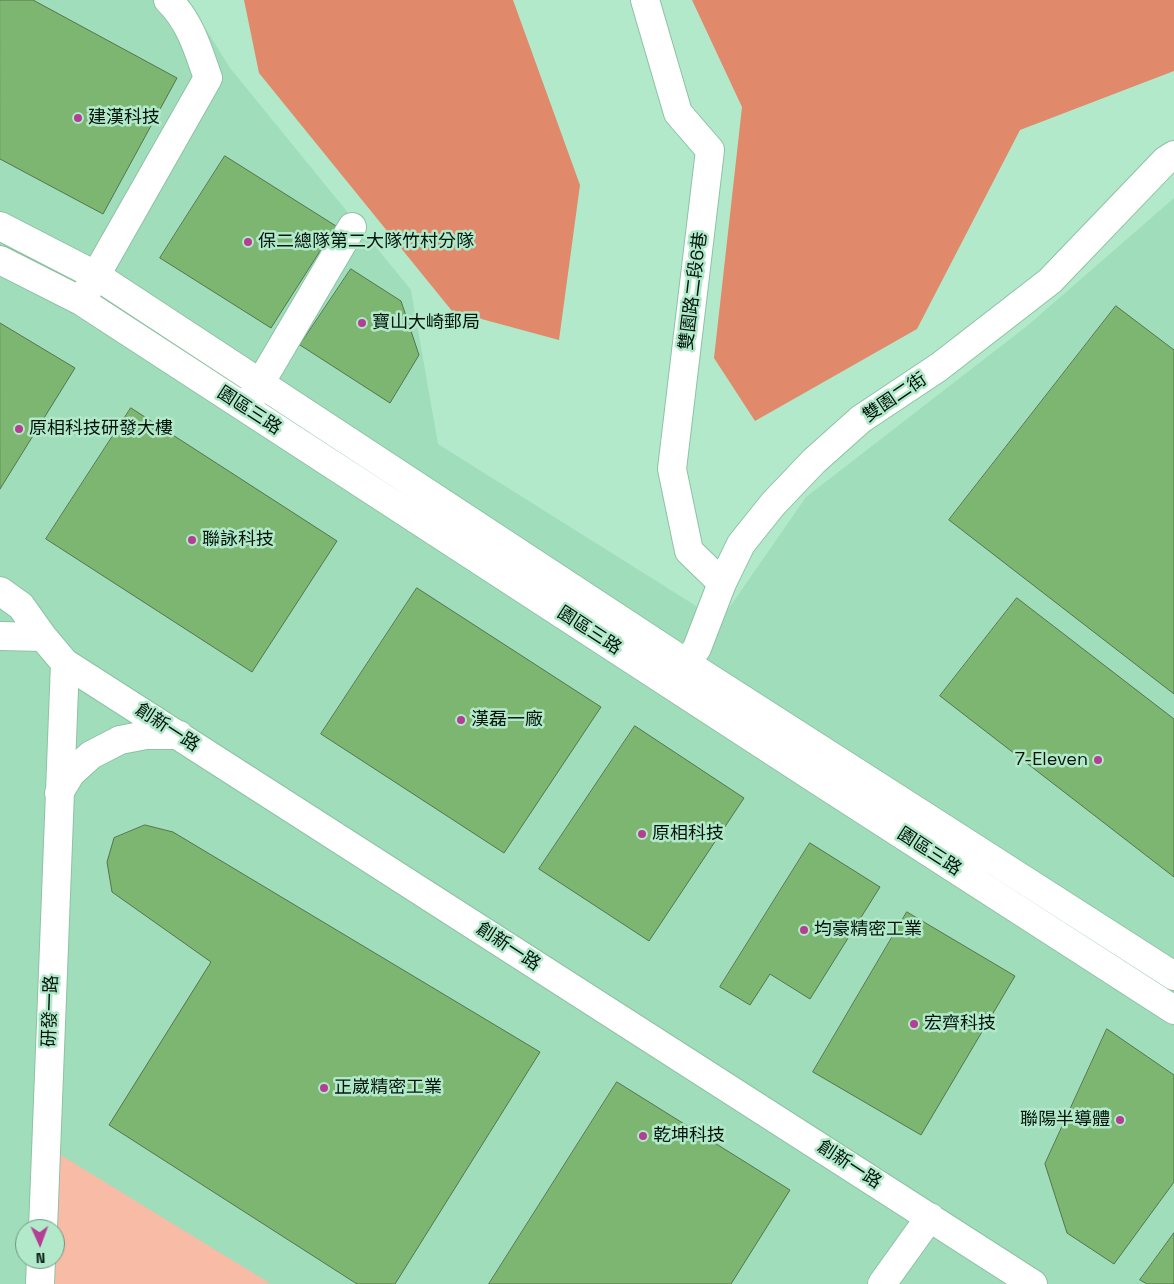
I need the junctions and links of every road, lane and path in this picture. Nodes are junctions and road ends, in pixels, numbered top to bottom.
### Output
1 (168, 0) edge
2 (645, 0) edge
3 (1174, 155) edge
4 (0, 226) edge
5 (352, 227) dead end
6 (0, 260) edge
7 (97, 276) junction
8 (81, 301) junction
9 (260, 384) junction
10 (244, 408) junction
11 (722, 583) junction
12 (0, 591) edge
13 (0, 636) edge
14 (43, 637) junction
15 (687, 662) junction
16 (65, 663) junction
17 (673, 685) junction
18 (179, 735) junction
19 (59, 792) junction
20 (1174, 976) edge
21 (1174, 1010) edge
22 (930, 1217) junction
23 (42, 1219) edge
24 (41, 1269) edge
25 (40, 1284) edge
26 (882, 1284) edge
27 (1033, 1284) edge

1 - 7 street
2 - 11 street, 雙園路二段6巷
3 - 11 street, 雙園二街
4 - 7 street, 園區三路
5 - 9 street
6 - 8 street, 園區三路
7 - 8 street
7 - 9 street, 園區三路
8 - 10 street, 園區三路
9 - 10 street
9 - 15 street, 園區三路
10 - 17 street, 園區三路
11 - 15 street, 雙園二街
12 - 14 street, 創新一路
13 - 14 street
14 - 16 street, 創新一路
15 - 17 street, 雙園二街
15 - 20 street, 園區三路
16 - 18 street, 創新一路
16 - 19 street, 研發一路
17 - 21 street, 園區三路
18 - 19 street
18 - 22 street, 創新一路
19 - 23 street, 研發一路
22 - 26 street
22 - 27 street, 創新一路
24 - 25 street

